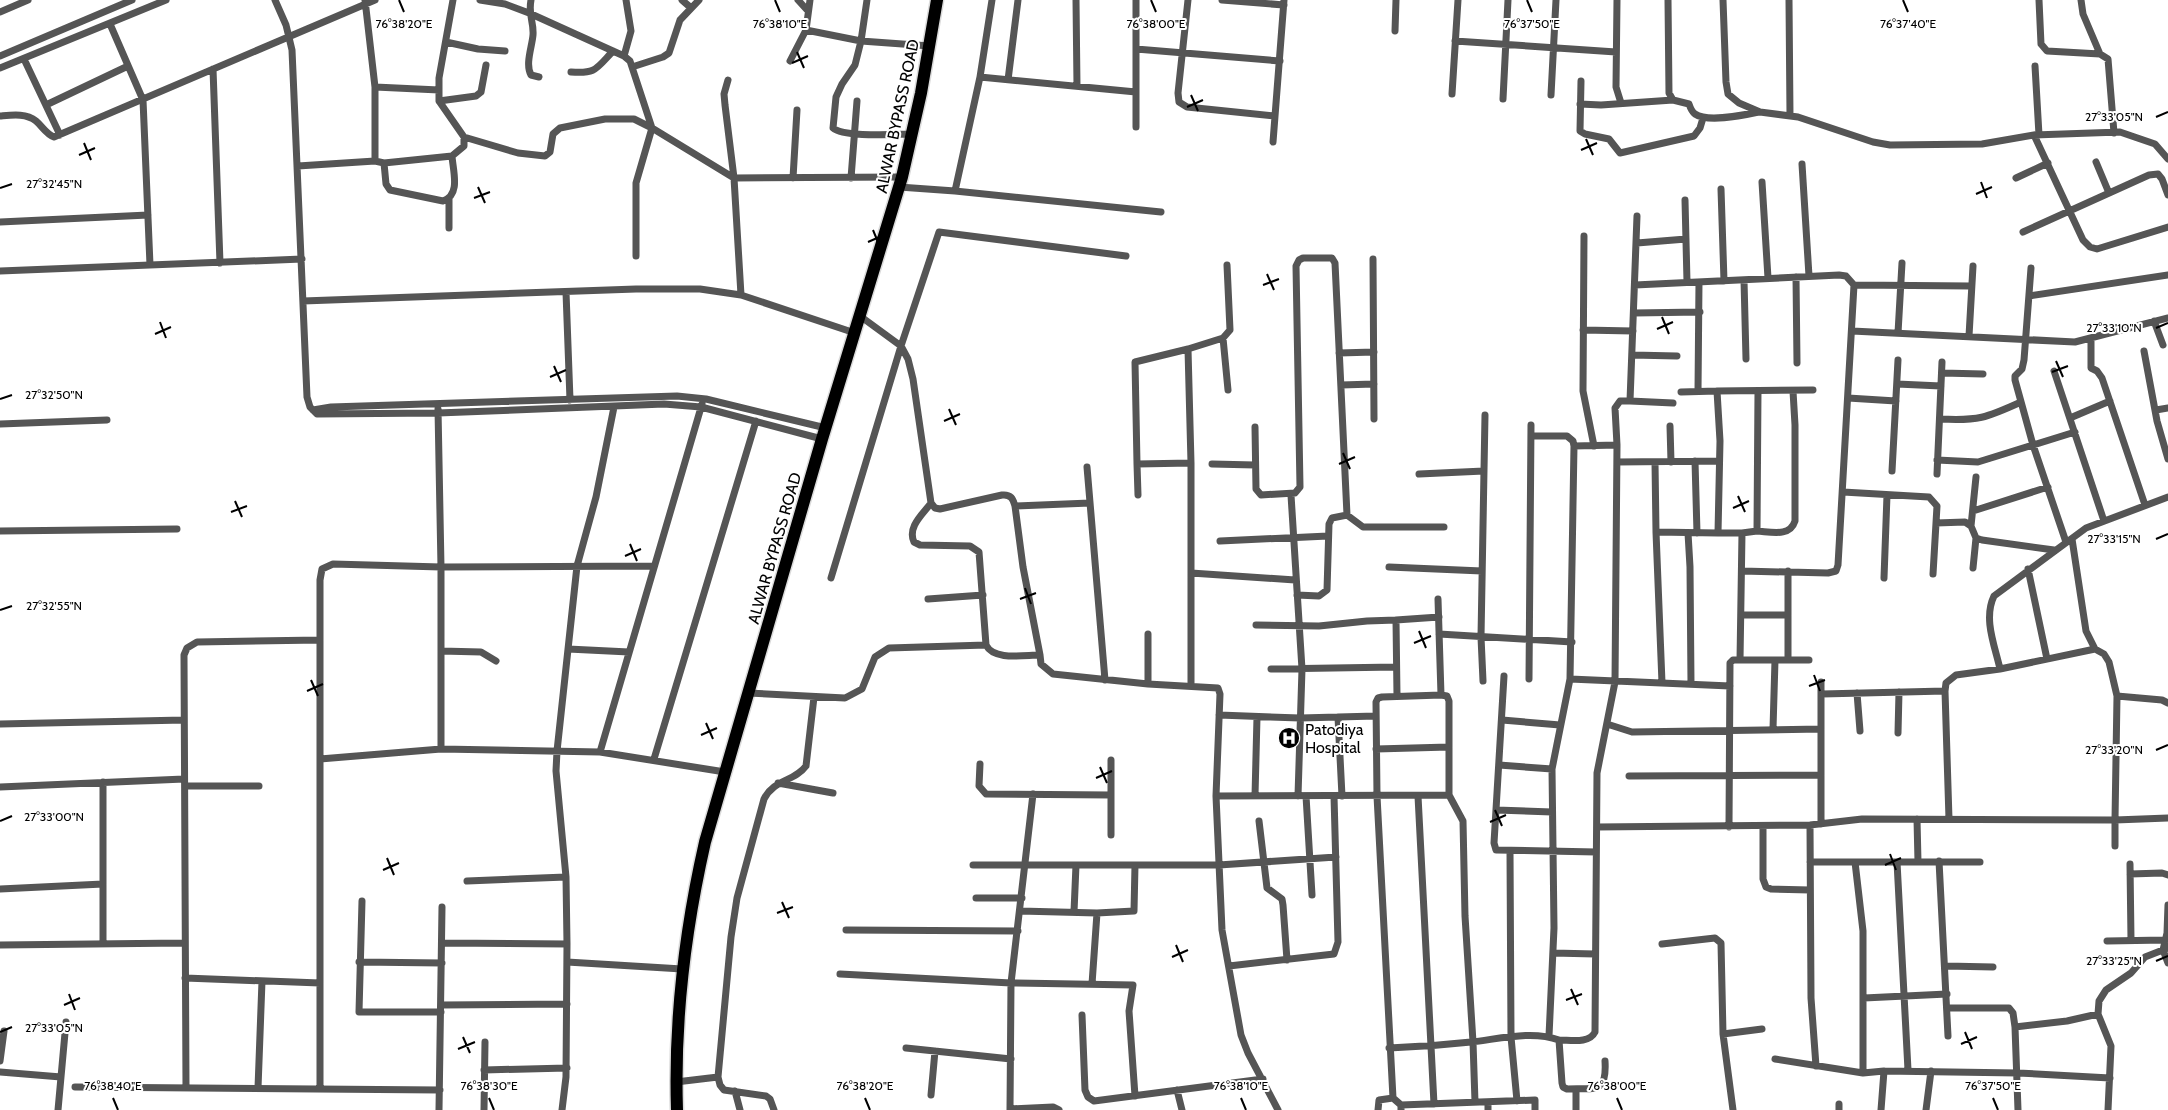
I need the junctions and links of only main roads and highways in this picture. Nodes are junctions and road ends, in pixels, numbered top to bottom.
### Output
1 (937, 0) edge
2 (677, 1110) edge

1 - 2 highway, ALWAR BYPASS ROAD

